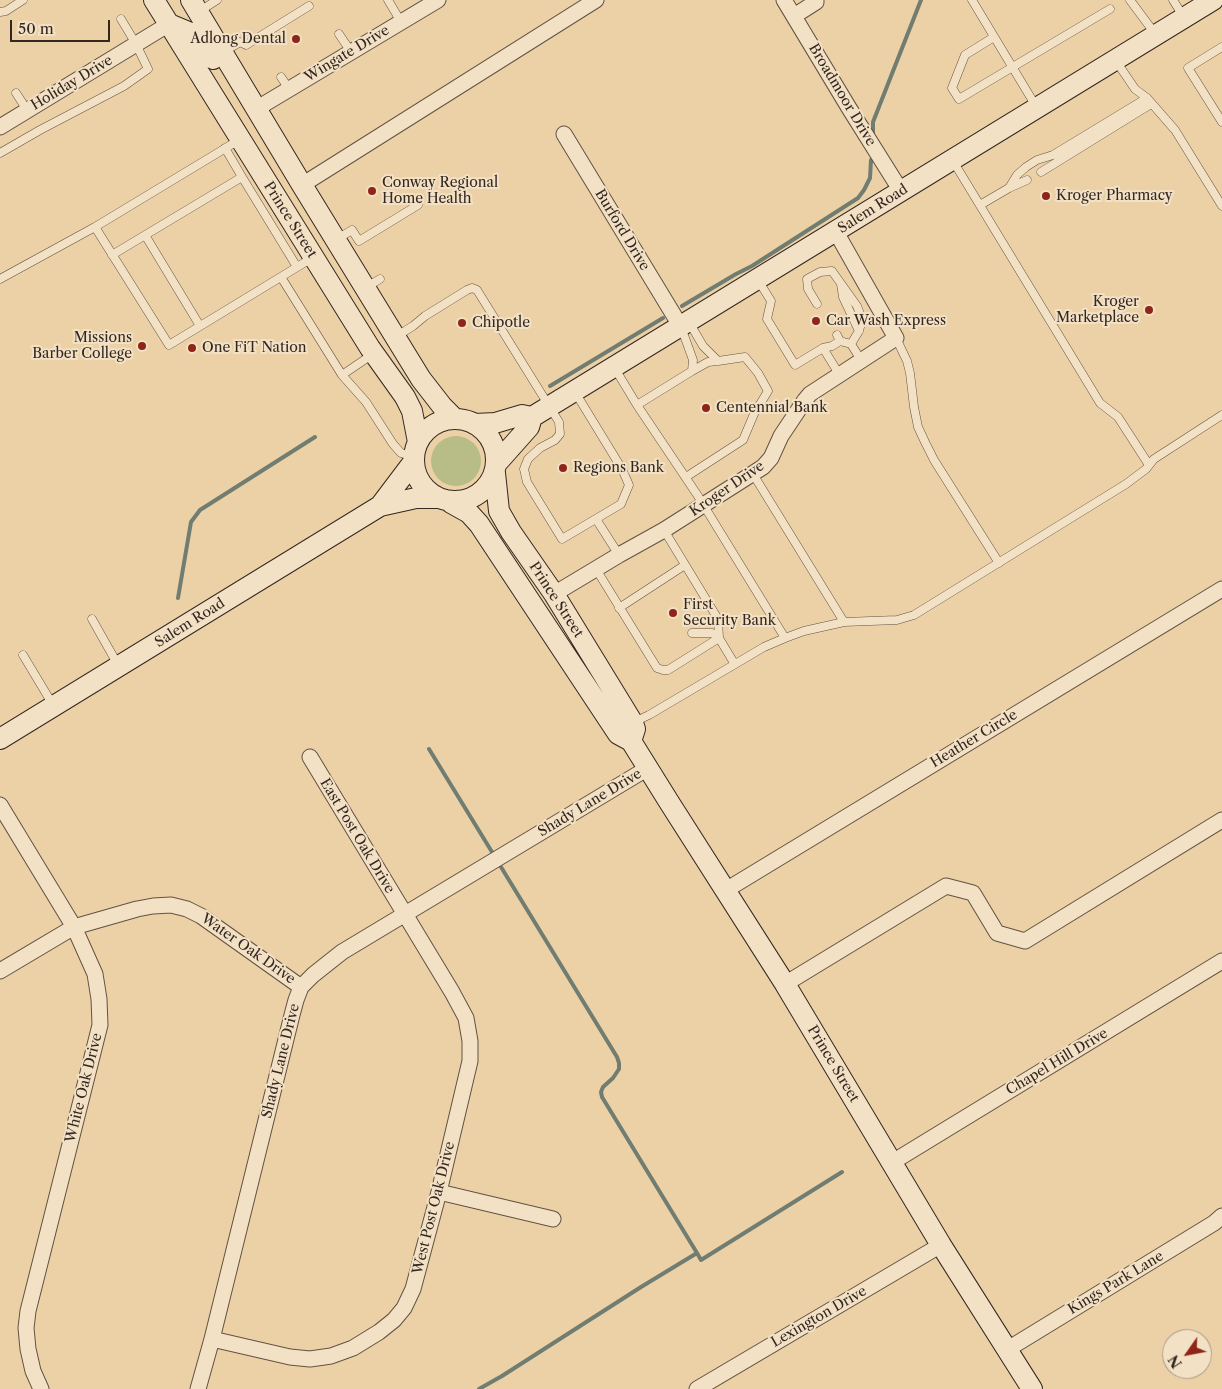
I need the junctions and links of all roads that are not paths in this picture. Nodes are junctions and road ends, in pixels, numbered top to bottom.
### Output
1 (23, 0) edge
2 (154, 0) edge
3 (217, 0) edge
4 (388, 0) edge
5 (438, 0) edge
6 (596, 0) edge
7 (784, 0) edge
8 (816, 0) edge
9 (972, 0) edge
10 (1130, 0) edge
11 (1174, 0) edge
12 (1213, 0) edge
13 (195, 6) edge
14 (309, 6) dead end
15 (1110, 9) dead end
16 (0, 12) edge
17 (794, 16) junction
18 (1184, 18) junction
19 (121, 19) dead end
20 (401, 22) junction
21 (174, 32) junction
22 (339, 34) dead end
23 (1156, 35) junction
24 (994, 37) junction
25 (136, 44) junction
26 (1222, 47) edge
27 (350, 52) junction
28 (222, 53) junction
29 (1115, 60) junction
30 (1013, 68) junction
31 (243, 86) junction
32 (16, 93) dead end
33 (1149, 101) junction
34 (1037, 108) junction
35 (256, 109) junction
36 (27, 110) junction
37 (1222, 122) edge
38 (0, 127) edge
39 (564, 134) dead end
40 (233, 144) junction
41 (0, 153) edge
42 (952, 160) junction
43 (1041, 172) dead end
44 (242, 177) junction
45 (1027, 180) dead end
46 (302, 185) junction
47 (1008, 188) junction
48 (901, 190) junction
49 (418, 205) dead end
50 (980, 205) junction
51 (1222, 206) edge
52 (347, 223) dead end
53 (95, 227) junction
54 (836, 232) junction
55 (344, 235) junction
56 (145, 236) junction
57 (112, 255) junction
58 (305, 262) junction
59 (281, 277) junction
60 (0, 279) edge
61 (758, 280) junction
62 (818, 304) dead end
63 (383, 317) junction
64 (685, 324) junction
65 (200, 326) junction
66 (395, 337) junction
67 (896, 338) junction
68 (851, 344) junction
69 (823, 348) junction
70 (374, 353) junction
71 (861, 360) junction
72 (718, 362) junction
73 (614, 367) junction
74 (692, 371) junction
75 (839, 374) junction
76 (342, 375) junction
77 (575, 392) junction
78 (637, 405) junction
79 (541, 412) junction
80 (1222, 415) edge
81 (455, 419) junction
82 (475, 424) junction
83 (416, 453) junction
84 (1149, 465) junction
85 (496, 468) junction
86 (753, 474) junction
87 (686, 477) junction
88 (445, 500) junction
89 (704, 505) junction
90 (380, 506) junction
91 (596, 519) junction
92 (664, 530) junction
93 (619, 555) junction
94 (999, 563) junction
95 (685, 565) junction
96 (596, 569) junction
97 (1222, 589) edge
98 (554, 594) junction
99 (619, 608) junction
100 (92, 619) dead end
101 (844, 622) junction
102 (692, 633) dead end
103 (719, 638) junction
104 (785, 638) junction
105 (24, 655) dead end
106 (734, 663) junction
107 (119, 667) junction
108 (54, 706) junction
109 (632, 732) junction
110 (0, 739) edge
111 (310, 757) dead end
112 (648, 768) junction
113 (0, 805) edge
114 (1222, 820) edge
115 (726, 890) junction
116 (405, 914) junction
117 (74, 927) junction
118 (1222, 961) edge
119 (0, 971) edge
120 (785, 984) junction
121 (301, 987) junction
122 (891, 1162) junction
123 (439, 1192) junction
124 (1222, 1216) edge
125 (553, 1219) dead end
126 (941, 1245) junction
127 (212, 1339) junction
128 (1008, 1349) junction
129 (720, 1383) edge
130 (41, 1389) edge
131 (198, 1389) edge
132 (697, 1389) edge
133 (1032, 1389) edge

1 - 16 lane
2 - 21 main road, Prince Street
3 - 13 lane
4 - 20 lane
5 - 20 street, Wingate Drive
6 - 46 street
7 - 17 street, Broadmoor Drive
8 - 17 street
9 - 24 lane
10 - 23 lane
11 - 18 lane
12 - 18 main road, Salem Road
13 - 28 main road, Prince Street
14 - 28 lane
15 - 30 lane
17 - 48 street, Broadmoor Drive
18 - 23 main road, Salem Road
19 - 25 lane
20 - 27 street, Wingate Drive
21 - 25 street, Holiday Drive
21 - 31 main road
21 - 35 main road
21 - 40 main road, Prince Street
22 - 27 lane
23 - 29 main road, Salem Road
24 - 30 lane
24 - 30 lane
25 - 36 street, Holiday Drive
25 - 41 lane
26 - 37 lane
27 - 35 street, Wingate Drive
28 - 31 main road, Prince Street
29 - 33 lane
29 - 34 main road, Salem Road
30 - 34 lane
31 - 35 main road, Prince Street
32 - 36 lane
33 - 43 lane
33 - 47 lane
33 - 51 lane
34 - 42 main road, Salem Road
35 - 46 main road, Prince Street
36 - 38 street, Holiday Drive
39 - 64 street, Burford Drive
40 - 44 lane
40 - 53 lane
40 - 58 main road, Prince Street
42 - 48 main road, Salem Road
42 - 50 lane
44 - 56 lane
44 - 58 lane
45 - 47 lane
46 - 55 main road, Prince Street
47 - 50 lane
48 - 54 main road, Salem Road
49 - 55 lane
50 - 84 lane
52 - 55 lane
53 - 57 lane
53 - 60 lane
54 - 61 main road, Salem Road
54 - 67 street
55 - 63 main road, Prince Street
56 - 57 lane
56 - 65 lane
57 - 65 lane
58 - 59 lane
58 - 63 main road
58 - 70 main road, Prince Street
59 - 65 lane
59 - 76 lane
61 - 64 main road, Salem Road
61 - 69 lane
62 - 68 lane
63 - 66 main road, Prince Street
64 - 72 lane
64 - 73 main road, Salem Road
64 - 74 lane
66 - 79 lane
66 - 81 main road, Prince Street
67 - 71 street, Kroger Drive
67 - 94 lane
68 - 69 lane
68 - 71 lane
69 - 75 lane
70 - 76 lane
70 - 83 main road, Prince Street
71 - 75 street, Kroger Drive
72 - 74 lane
72 - 87 lane
73 - 77 main road, Salem Road
73 - 78 lane
74 - 78 lane
75 - 86 street, Kroger Drive
76 - 83 lane
77 - 79 main road, Salem Road
77 - 91 lane
78 - 87 lane
79 - 82 main road, Salem Road
79 - 85 main road, Salem Road
79 - 91 lane
80 - 84 lane
81 - 82 main road
81 - 83 main road
82 - 85 main road
83 - 88 main road
83 - 90 main road, Salem Road
84 - 94 lane
85 - 88 main road
85 - 98 main road, Prince Street
86 - 89 street, Kroger Drive
86 - 101 lane
87 - 89 lane
88 - 90 main road, Salem Road
88 - 109 main road, Prince Street
89 - 92 street, Kroger Drive
89 - 104 lane
90 - 107 main road, Salem Road
91 - 93 lane
92 - 93 street, Kroger Drive
92 - 95 lane
93 - 96 street, Kroger Drive
94 - 101 lane
95 - 99 lane
95 - 103 lane
96 - 98 street, Kroger Drive
96 - 99 lane
97 - 115 street, Heather Circle
98 - 109 main road, Prince Street
99 - 103 lane
100 - 107 lane
101 - 104 lane
102 - 103 lane
103 - 106 lane
104 - 106 lane
105 - 108 lane
106 - 109 lane
107 - 108 main road, Salem Road
108 - 110 main road, Salem Road
109 - 112 main road, Prince Street
111 - 116 street, East Post Oak Drive
112 - 115 main road, Prince Street
112 - 116 street, Shady Lane Drive
113 - 117 street, White Oak Drive
114 - 120 street
115 - 120 main road, Prince Street
116 - 121 street, Shady Lane Drive
116 - 123 street, West Post Oak Drive
117 - 119 street, Water Oak Drive
117 - 121 street, Water Oak Drive
117 - 130 street, White Oak Drive
118 - 122 street, Chapel Hill Drive
120 - 122 main road, Prince Street
121 - 127 street, Shady Lane Drive
122 - 126 main road, Prince Street
123 - 125 street
123 - 127 street, West Post Oak Drive
124 - 128 street, Kings Park Lane
126 - 128 main road, Prince Street
126 - 129 street, Lexington Drive
127 - 131 street, Shady Lane Drive
128 - 133 main road, Prince Street
129 - 132 street, Lexington Drive

